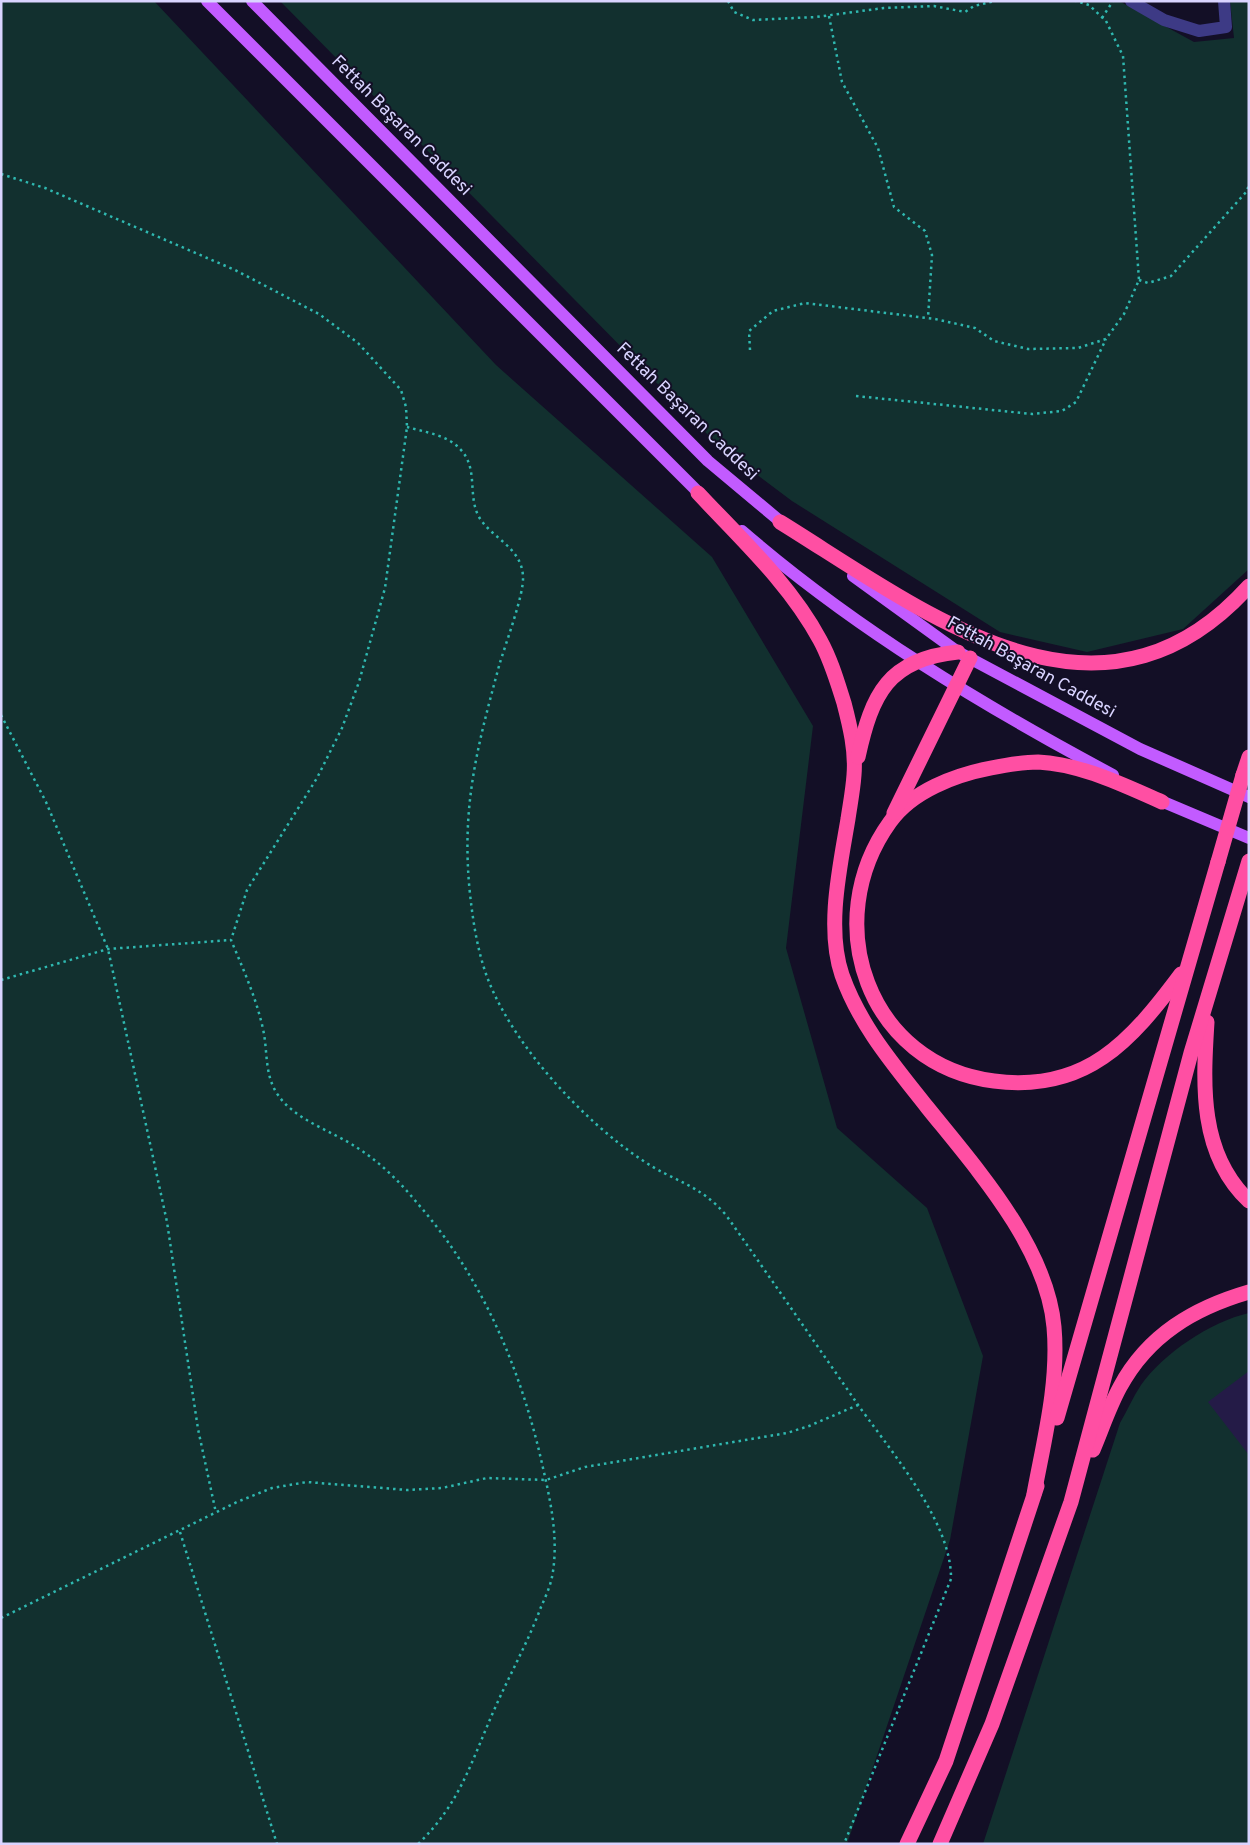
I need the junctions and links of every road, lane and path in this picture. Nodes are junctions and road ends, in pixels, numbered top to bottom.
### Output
1 (207, 1) edge
2 (252, 1) edge
3 (728, 1) edge
4 (995, 1) edge
5 (1076, 1) edge
6 (1113, 1) edge
7 (1130, 1) edge
8 (1224, 1) edge
9 (829, 16) junction
10 (1102, 18) junction
11 (1, 174) edge
12 (1249, 184) edge
13 (1139, 280) junction
14 (928, 318) junction
15 (1106, 340) junction
16 (750, 350) dead end
17 (856, 396) dead end
18 (407, 427) junction
19 (698, 493) junction
20 (780, 522) junction
21 (1249, 586) edge
22 (964, 655) junction
23 (917, 661) junction
24 (956, 686) junction
25 (1, 715) edge
26 (1249, 757) edge
27 (854, 773) junction
28 (1249, 797) edge
29 (1162, 802) junction
30 (890, 821) junction
31 (1249, 838) edge
32 (1247, 866) edge
33 (230, 940) junction
34 (108, 949) junction
35 (1188, 964) junction
36 (1, 980) edge
37 (1209, 996) junction
38 (1249, 1201) edge
39 (1249, 1292) edge
40 (858, 1405) junction
41 (546, 1480) junction
42 (1034, 1494) junction
43 (1072, 1502) junction
44 (216, 1513) junction
45 (180, 1532) junction
46 (1, 1618) edge
47 (277, 1844) edge
48 (418, 1844) edge
49 (844, 1844) edge
50 (907, 1844) edge
51 (940, 1844) edge

1 - 19 main road
2 - 20 main road, Fettah Başaran Caddesi
3 - 9 path
4 - 9 path
5 - 10 path
6 - 10 path
7 - 8 street
9 - 14 path
10 - 13 path
11 - 18 path
12 - 13 path
13 - 15 path
14 - 15 path
14 - 16 path
15 - 17 path
18 - 33 path
18 - 40 path
19 - 23 main road
19 - 27 highway
20 - 21 highway
20 - 22 main road, Fettah Başaran Caddesi
22 - 23 highway
22 - 24 highway
22 - 28 main road, Fettah Başaran Caddesi
23 - 24 main road
23 - 27 highway
24 - 29 main road
24 - 30 highway
25 - 34 path
26 - 35 highway, bridge
27 - 42 highway
29 - 30 highway
29 - 31 main road
30 - 35 highway
32 - 37 highway
33 - 34 path
33 - 41 path
34 - 36 path
34 - 44 path
35 - 42 highway
37 - 38 highway
37 - 43 highway
39 - 43 highway
40 - 41 path
40 - 49 path
41 - 44 path
41 - 48 path
42 - 50 highway
43 - 51 highway
44 - 45 path
45 - 46 path
45 - 47 path

